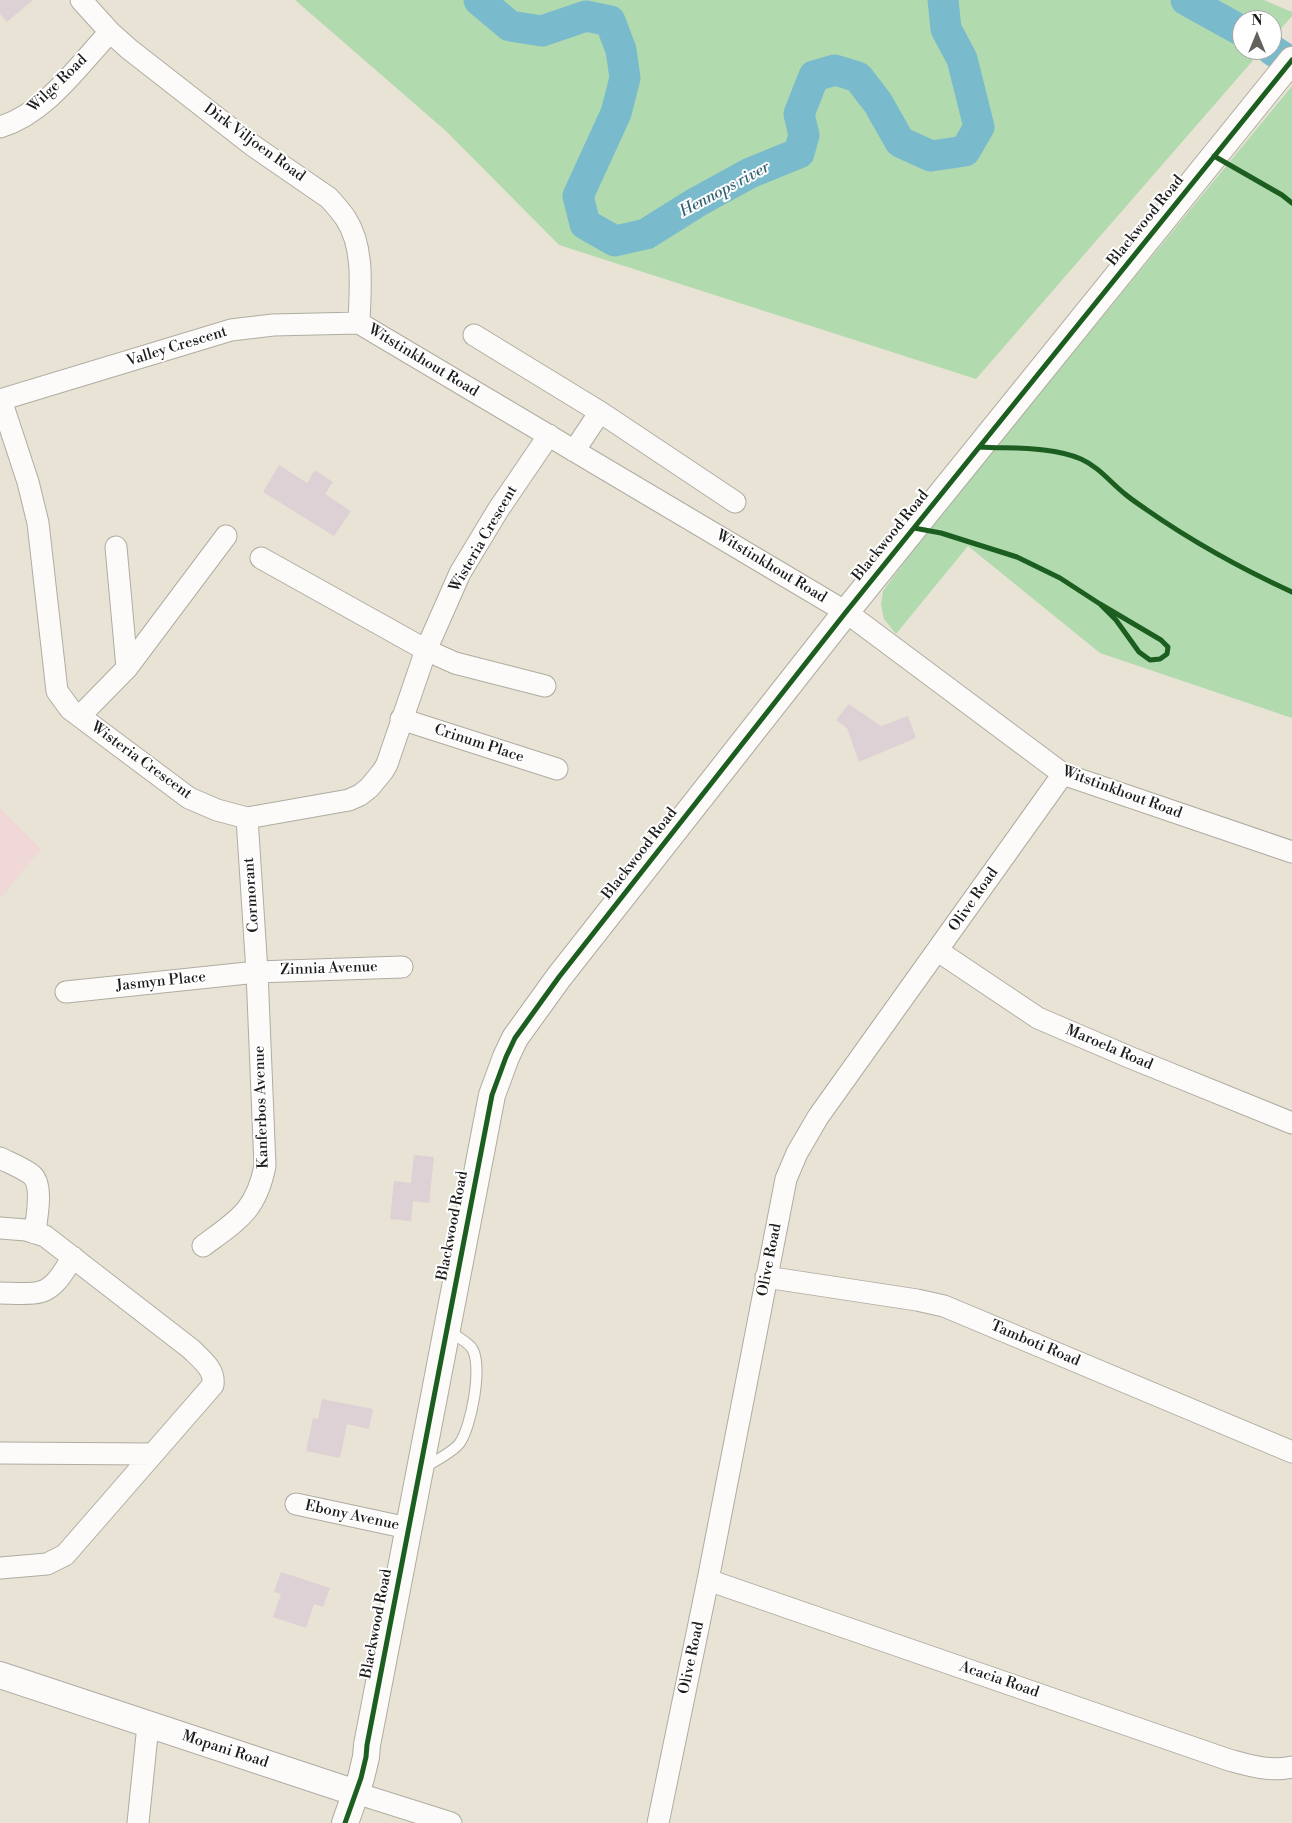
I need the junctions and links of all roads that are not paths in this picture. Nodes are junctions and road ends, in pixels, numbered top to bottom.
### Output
1 (81, 0) edge
2 (110, 32) junction
3 (1292, 60) edge
4 (0, 127) edge
5 (359, 323) junction
6 (474, 334) dead end
7 (0, 400) edge
8 (600, 412) junction
9 (549, 435) junction
10 (574, 451) junction
11 (735, 502) dead end
12 (226, 536) dead end
13 (116, 548) dead end
14 (262, 558) dead end
15 (846, 612) junction
16 (426, 650) junction
17 (127, 668) junction
18 (545, 686) dead end
19 (80, 716) junction
20 (401, 719) junction
21 (557, 769) dead end
22 (1063, 774) junction
23 (247, 818) junction
24 (1292, 852) edge
25 (938, 951) junction
26 (402, 966) dead end
27 (257, 972) junction
28 (66, 992) dead end
29 (1292, 1123) edge
30 (0, 1158) edge
31 (0, 1228) edge
32 (35, 1233) junction
33 (203, 1246) dead end
34 (72, 1257) junction
35 (766, 1277) junction
36 (0, 1293) edge
37 (446, 1329) junction
38 (0, 1452) edge
39 (1292, 1452) edge
40 (153, 1454) junction
41 (420, 1469) junction
42 (296, 1504) dead end
43 (408, 1528) junction
44 (0, 1568) edge
45 (708, 1580) junction
46 (0, 1675) edge
47 (148, 1725) junction
48 (1292, 1767) edge
49 (350, 1791) junction
50 (138, 1823) edge
51 (330, 1823) edge
52 (345, 1823) edge
53 (451, 1823) edge
54 (658, 1823) edge

1 - 2 street, Dirk Viljoen Road
2 - 4 street, Wilge Road
2 - 5 street, Dirk Viljoen Road
3 - 15 street, Blackwood Road
5 - 7 street, Valley Crescent
5 - 9 street, Witstinkhout Road
6 - 8 street
7 - 19 street, Wisteria Crescent
8 - 10 street
8 - 11 street
9 - 10 street, Witstinkhout Road
9 - 16 street, Wisteria Crescent
10 - 15 street, Witstinkhout Road
12 - 17 street
13 - 17 street
14 - 16 street
15 - 22 street, Witstinkhout Road
15 - 37 street, Blackwood Road
16 - 18 street
16 - 20 street, Wisteria Crescent
17 - 19 street
19 - 23 street, Wisteria Crescent
20 - 21 street, Crinum Place
20 - 23 street, Wisteria Crescent
22 - 24 street, Witstinkhout Road
22 - 25 street, Olive Road
23 - 27 street, Cormorant
25 - 29 street, Maroela Road
25 - 35 street, Olive Road
26 - 27 street, Zinnia Avenue
27 - 28 street, Jasmyn Place
27 - 33 street, Kanferbos Avenue
30 - 32 street
31 - 32 street
32 - 34 street
34 - 36 street
34 - 40 street
35 - 39 street, Tamboti Road
35 - 45 street, Olive Road
37 - 41 street, Blackwood Road
37 - 41 lane
38 - 40 street
40 - 44 street
41 - 43 street, Blackwood Road
42 - 43 street, Ebony Avenue
43 - 49 street, Blackwood Road
45 - 48 street, Acacia Road
45 - 54 street, Olive Road
46 - 47 street, Mopani Road
47 - 49 street, Mopani Road
47 - 50 street
49 - 51 street, Blackwood Road
49 - 52 street, Blackwood Road
49 - 53 street, Mopani Road

